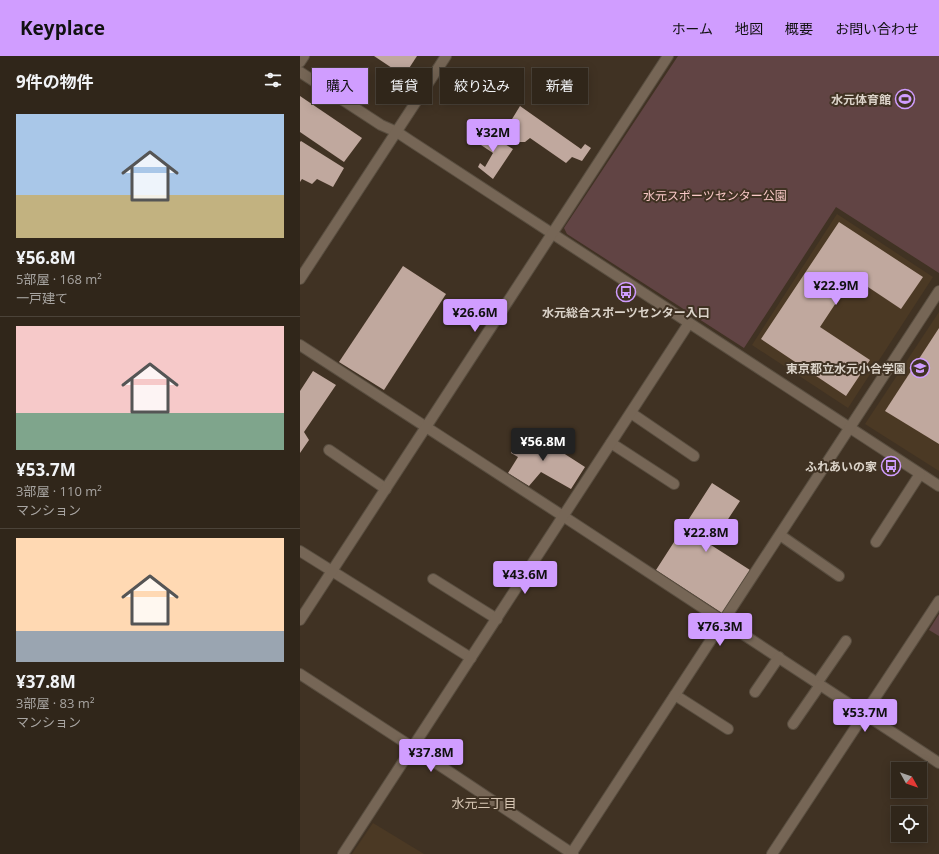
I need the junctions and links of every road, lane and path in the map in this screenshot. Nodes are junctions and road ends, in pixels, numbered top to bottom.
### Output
1 (304, 56) edge
2 (446, 56) edge
3 (668, 56) edge
4 (300, 62) edge
5 (300, 72) edge
6 (397, 132) junction
7 (553, 234) junction
8 (300, 279) edge
9 (939, 291) edge
10 (689, 323) junction
11 (300, 345) edge
12 (631, 413) junction
13 (427, 427) junction
14 (850, 428) junction
15 (611, 443) junction
16 (329, 450) dead end
17 (694, 456) dead end
18 (920, 474) junction
19 (674, 484) dead end
20 (939, 486) edge
21 (386, 489) junction
22 (563, 516) junction
23 (780, 535) junction
24 (876, 542) dead end
25 (300, 550) edge
26 (332, 571) junction
27 (839, 576) dead end
28 (433, 579) dead end
29 (939, 601) edge
30 (497, 619) junction
31 (300, 620) edge
32 (724, 622) junction
33 (846, 641) dead end
34 (471, 658) junction
35 (779, 658) junction
36 (300, 674) edge
37 (818, 684) junction
38 (755, 692) dead end
39 (675, 695) junction
40 (864, 714) junction
41 (793, 724) dead end
42 (728, 729) dead end
43 (412, 747) junction
44 (939, 763) edge
45 (343, 854) edge
46 (572, 854) edge
47 (772, 854) edge

1 - 4 street
2 - 6 street
3 - 7 street
5 - 6 street
6 - 7 street
6 - 8 street
7 - 10 street
7 - 13 street
9 - 14 street
10 - 12 street
10 - 14 street
11 - 13 street
12 - 15 street
12 - 17 street
13 - 21 street
13 - 22 street
14 - 18 street
14 - 23 street
15 - 19 street
15 - 22 street
16 - 21 street
18 - 20 street
18 - 24 street
21 - 26 street
22 - 30 street
22 - 32 street
23 - 27 street
23 - 32 street
25 - 26 street
26 - 31 street
26 - 34 street
28 - 30 street
29 - 40 street
30 - 34 street
32 - 35 street
32 - 39 street
33 - 37 street
34 - 43 street
35 - 37 street
35 - 38 street
36 - 43 street
37 - 40 street
37 - 41 street
39 - 42 street
39 - 46 street
40 - 44 street
40 - 47 street
43 - 45 street
43 - 46 street

